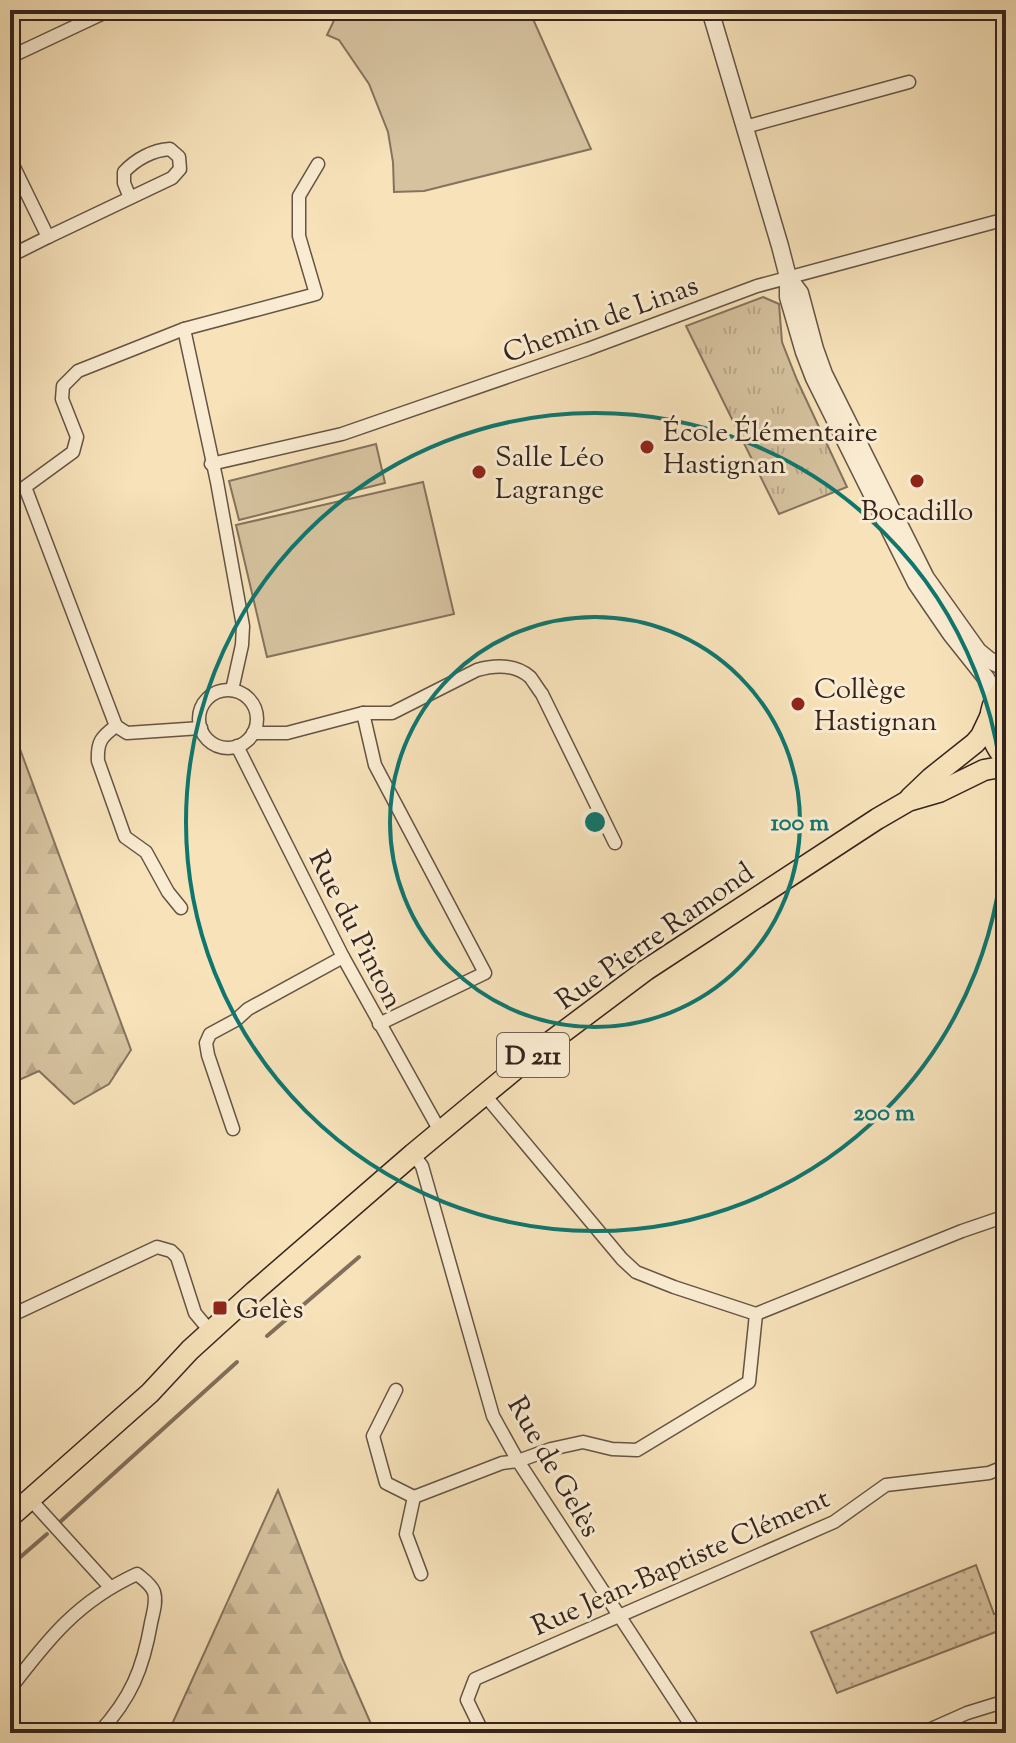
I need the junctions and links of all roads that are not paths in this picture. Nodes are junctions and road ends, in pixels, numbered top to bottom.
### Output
1 (110, 10) edge
2 (710, 10) edge
3 (10, 57) edge
4 (909, 82) dead end
5 (745, 127) junction
6 (10, 159) edge
7 (318, 164) dead end
8 (130, 198) junction
9 (1006, 219) edge
10 (48, 237) junction
11 (10, 256) edge
12 (788, 277) junction
13 (184, 329) junction
14 (211, 464) junction
15 (25, 487) junction
16 (10, 489) edge
17 (1006, 668) edge
18 (232, 690) junction
19 (997, 702) edge
20 (363, 713) junction
21 (116, 726) junction
22 (201, 728) junction
23 (253, 733) junction
24 (237, 746) junction
25 (1006, 759) edge
26 (1006, 766) edge
27 (908, 801) junction
28 (615, 843) dead end
29 (181, 908) dead end
30 (343, 957) junction
31 (379, 1024) junction
32 (484, 1094) junction
33 (233, 1129) dead end
34 (440, 1131) junction
35 (413, 1154) junction
36 (1006, 1216) edge
37 (756, 1314) junction
38 (10, 1316) edge
39 (210, 1331) junction
40 (396, 1390) dead end
41 (518, 1461) junction
42 (1006, 1466) edge
43 (414, 1497) junction
44 (20, 1500) edge
45 (10, 1517) edge
46 (421, 1574) dead end
47 (110, 1587) junction
48 (620, 1617) junction
49 (10, 1689) edge
50 (1006, 1701) edge
51 (99, 1733) edge
52 (483, 1733) edge
53 (696, 1733) edge
54 (922, 1733) edge

1 - 3 street
2 - 5 street
4 - 5 street
5 - 12 street
6 - 10 street
7 - 13 street
8 - 8 street
8 - 10 street
9 - 12 street, Chemin de Linas
10 - 11 street
12 - 14 street, Chemin de Linas
12 - 17 street
12 - 19 street
13 - 14 street
13 - 15 street
14 - 18 street
15 - 16 street
15 - 21 street
18 - 22 street
18 - 23 street
19 - 25 main road
19 - 27 main road, Rue Pierre Ramond / D 211
20 - 23 street
20 - 28 street
20 - 31 street
21 - 22 street
21 - 29 street
22 - 24 street
23 - 24 street
24 - 30 street, Rue du Pinton
26 - 27 main road, Rue Pierre Ramond / D 211
27 - 32 main road, Rue Pierre Ramond / D 211
30 - 31 street, Rue du Pinton
30 - 33 street
31 - 34 street, Rue du Pinton
32 - 34 main road, Rue Pierre Ramond / D 211
32 - 37 street
34 - 35 main road, Rue Pierre Ramond / D 211
35 - 39 main road, Rue Pierre Ramond / D 211
35 - 41 street, Rue de Gelès
36 - 37 street
37 - 41 street
38 - 39 street
39 - 44 main road, Rue Pierre Ramond / D 211
40 - 43 street
41 - 43 street
41 - 48 street, Rue de Gelès
42 - 48 street, Rue Jean-Baptiste Clément
43 - 46 street
44 - 45 main road, Rue Pierre Ramond / D 211
44 - 47 street
47 - 49 street
47 - 51 street
48 - 52 street, Rue Jean-Baptiste Clément
48 - 53 street, Rue de Gelès
50 - 54 street

